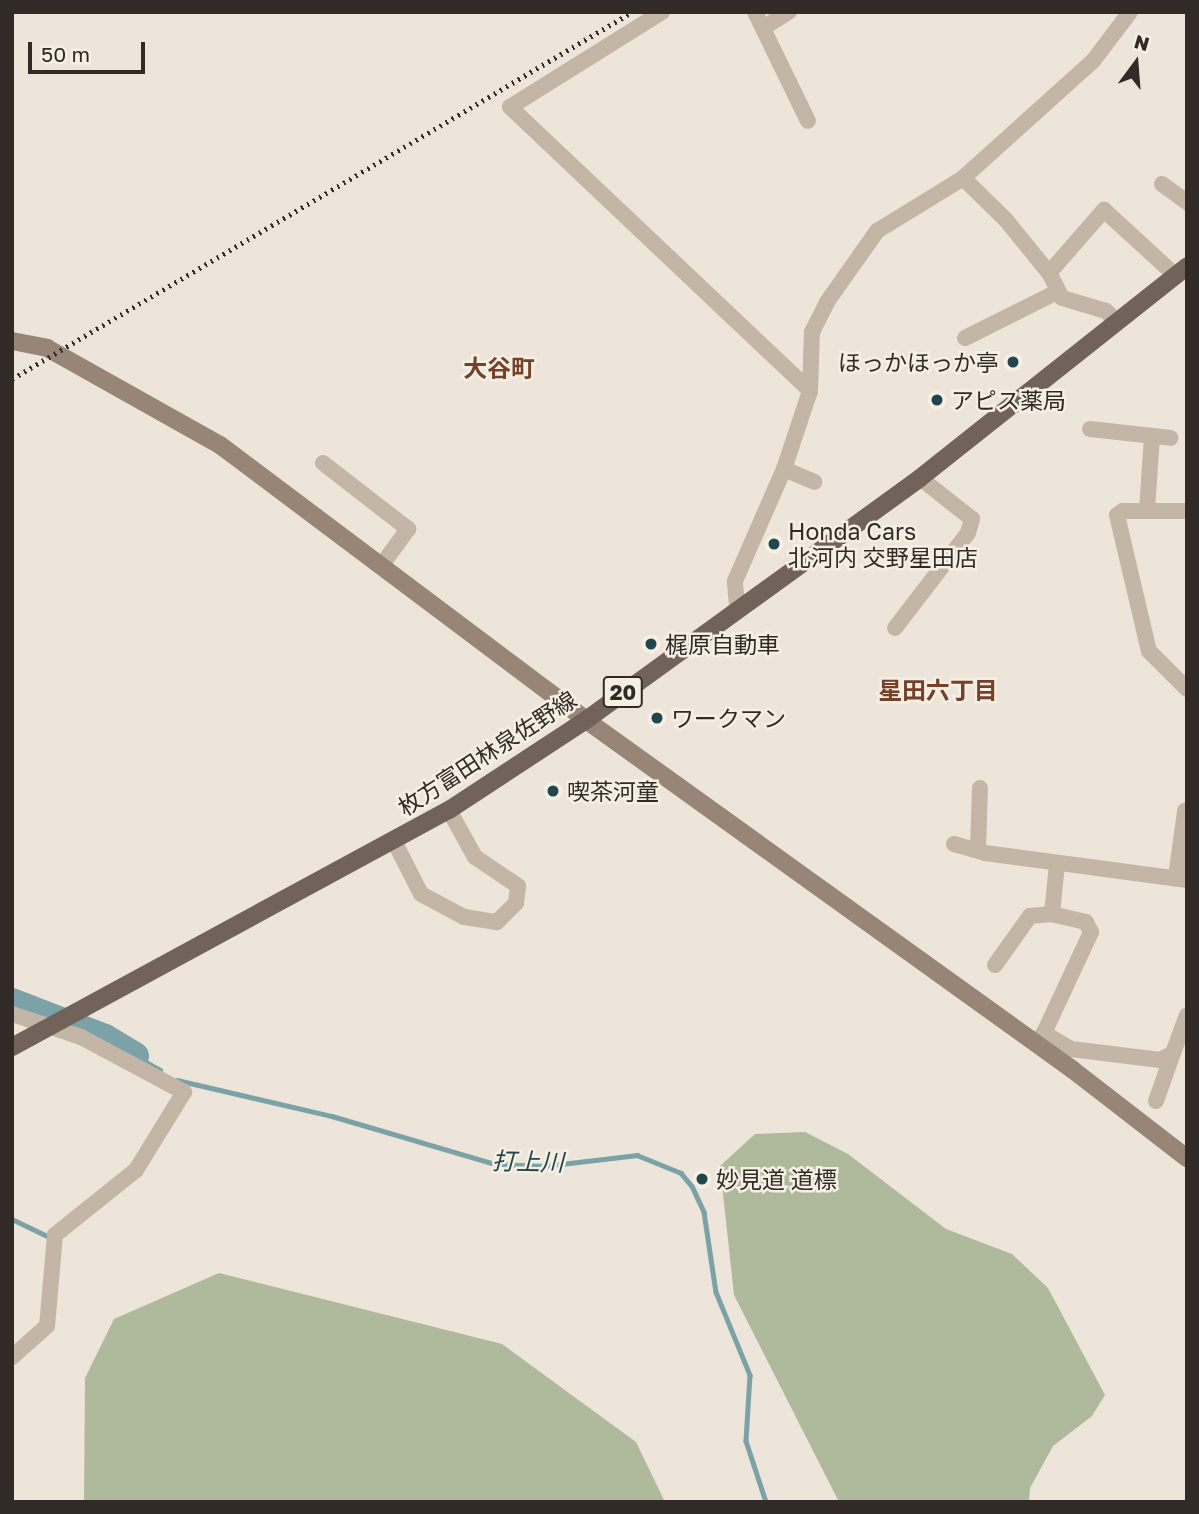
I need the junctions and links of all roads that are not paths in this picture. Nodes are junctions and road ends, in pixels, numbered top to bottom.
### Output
1 (662, 12) edge
2 (755, 12) edge
3 (789, 12) edge
4 (1130, 12) edge
5 (763, 28) junction
6 (808, 121) dead end
7 (963, 178) junction
8 (1162, 184) dead end
9 (1187, 202) edge
10 (1181, 271) edge
11 (1049, 272) junction
12 (1057, 292) junction
13 (1117, 322) junction
14 (965, 338) dead end
15 (12, 341) edge
16 (810, 391) junction
17 (1090, 429) dead end
18 (1152, 437) junction
19 (1171, 438) dead end
20 (323, 464) dead end
21 (784, 469) junction
22 (920, 478) junction
23 (814, 482) dead end
24 (1147, 510) junction
25 (1187, 511) edge
26 (381, 566) junction
27 (737, 606) junction
28 (895, 628) dead end
29 (1187, 689) edge
30 (586, 720) junction
31 (980, 788) dead end
32 (449, 810) junction
33 (1185, 811) edge
34 (394, 841) junction
35 (954, 844) dead end
36 (978, 850) junction
37 (1057, 863) junction
38 (1182, 878) edge
39 (1052, 914) junction
40 (995, 965) dead end
41 (12, 1014) edge
42 (1187, 1015) edge
43 (50, 1026) junction
44 (1039, 1038) junction
45 (12, 1047) edge
46 (1173, 1053) junction
47 (1156, 1101) dead end
48 (1187, 1158) edge
49 (12, 1357) edge

1 - 16 street
2 - 5 street
3 - 5 street
4 - 7 street
5 - 6 street
7 - 11 street
7 - 16 street
8 - 9 street
10 - 11 street
10 - 13 main road, 枚方富田林泉佐野線 / 20
11 - 12 street
12 - 13 street
12 - 14 street
13 - 22 main road, 枚方富田林泉佐野線 / 20
15 - 26 street
16 - 21 street
17 - 18 street
18 - 19 street
18 - 24 street
20 - 26 street
21 - 23 street
21 - 27 street
22 - 27 main road, 枚方富田林泉佐野線 / 20
22 - 28 street
24 - 25 street
24 - 29 street
26 - 30 street
27 - 30 main road, 枚方富田林泉佐野線 / 20
30 - 32 main road, 枚方富田林泉佐野線 / 20
30 - 44 street
31 - 36 street
32 - 34 main road, 枚方富田林泉佐野線 / 20
32 - 34 street
33 - 38 street
34 - 43 main road, 枚方富田林泉佐野線 / 20
35 - 36 street
36 - 37 street
37 - 38 street
37 - 39 street
39 - 40 street
39 - 44 street
41 - 43 street
42 - 46 street
43 - 45 main road, 枚方富田林泉佐野線 / 20
43 - 49 street
44 - 46 street
44 - 48 street
46 - 47 street

